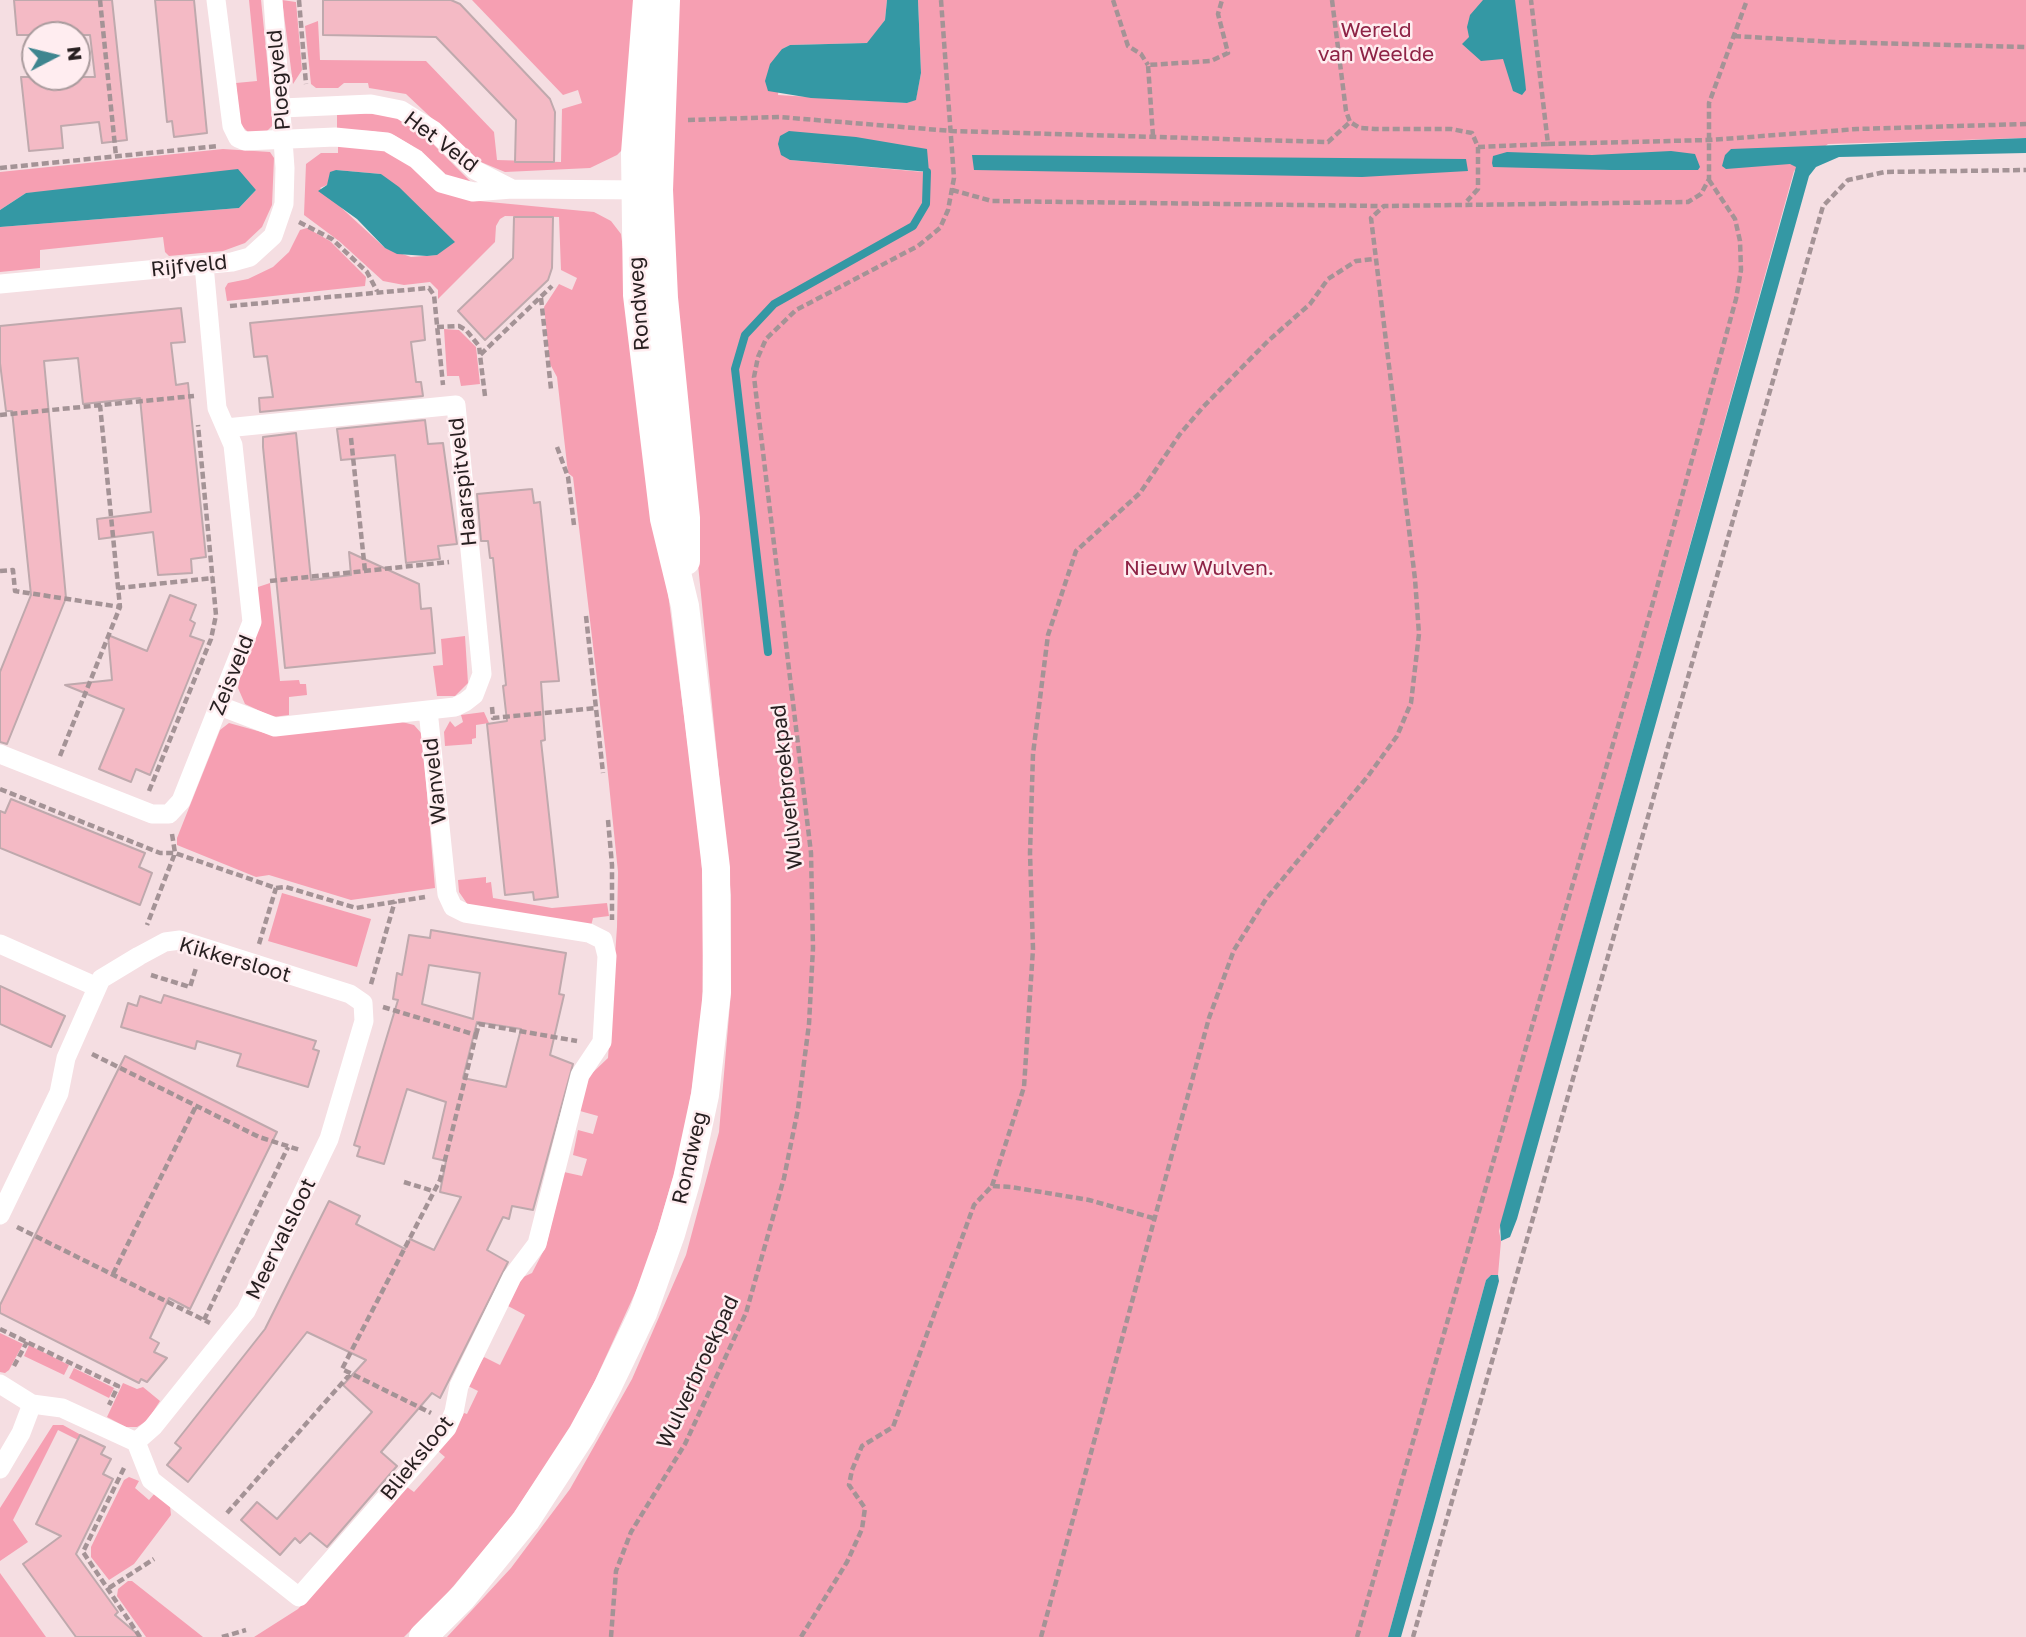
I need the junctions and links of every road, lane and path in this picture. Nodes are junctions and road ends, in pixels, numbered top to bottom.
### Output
1 (100, 0) edge
2 (216, 0) edge
3 (273, 0) edge
4 (299, 0) edge
5 (647, 0) edge
6 (666, 0) edge
7 (941, 0) edge
8 (1114, 0) edge
9 (1222, 0) edge
10 (1332, 0) edge
11 (1531, 0) edge
12 (1747, 0) edge
13 (1734, 36) junction
14 (2026, 47) edge
15 (1148, 65) junction
16 (308, 106) junction
17 (282, 107) junction
18 (661, 120) junction
19 (1350, 122) junction
20 (2026, 124) edge
21 (952, 131) junction
22 (1153, 136) junction
23 (238, 138) junction
24 (285, 140) junction
25 (1709, 140) junction
26 (1548, 144) junction
27 (1478, 147) junction
28 (116, 156) junction
29 (0, 168) edge
30 (2026, 170) edge
31 (1709, 179) junction
32 (512, 188) junction
33 (647, 190) junction
34 (952, 190) junction
35 (1464, 203) junction
36 (1384, 206) junction
37 (281, 218) junction
38 (1374, 259) junction
39 (204, 265) junction
40 (0, 284) edge
41 (552, 286) dead end
42 (377, 291) junction
43 (541, 298) junction
44 (208, 308) junction
45 (437, 327) junction
46 (480, 355) junction
47 (551, 389) dead end
48 (216, 394) junction
49 (195, 396) junction
50 (485, 396) dead end
51 (100, 405) junction
52 (445, 407) junction
53 (197, 409) dead end
54 (0, 415) edge
55 (348, 416) junction
56 (198, 422) dead end
57 (226, 428) junction
58 (557, 447) dead end
59 (574, 525) dead end
60 (471, 560) junction
61 (0, 571) edge
62 (365, 571) junction
63 (213, 579) junction
64 (248, 583) junction
65 (118, 588) junction
66 (120, 607) junction
67 (586, 616) dead end
68 (474, 695) junction
69 (220, 706) junction
70 (597, 708) junction
71 (428, 710) junction
72 (0, 754) edge
73 (52, 774) junction
74 (603, 774) dead end
75 (0, 789) edge
76 (142, 810) junction
77 (169, 814) junction
78 (608, 820) dead end
79 (175, 853) junction
80 (276, 888) junction
81 (447, 894) junction
82 (395, 901) junction
83 (603, 940) junction
84 (0, 943) edge
85 (203, 948) junction
86 (139, 957) junction
87 (254, 964) junction
88 (97, 987) junction
89 (363, 1003) junction
90 (477, 1035) junction
91 (73, 1044) junction
92 (601, 1045) junction
93 (197, 1106) junction
94 (288, 1147) junction
95 (321, 1157) junction
96 (404, 1182) dead end
97 (992, 1186) junction
98 (433, 1191) junction
99 (1153, 1218) junction
100 (6, 1220) edge
101 (113, 1274) junction
102 (204, 1320) junction
103 (0, 1329) edge
104 (230, 1333) junction
105 (351, 1373) junction
106 (0, 1384) edge
107 (32, 1404) junction
108 (449, 1422) junction
109 (100, 1425) junction
110 (136, 1442) junction
111 (0, 1469) edge
112 (213, 1529) junction
113 (154, 1559) dead end
114 (109, 1588) junction
115 (246, 1630) dead end
116 (140, 1637) edge
117 (222, 1637) edge
118 (423, 1637) edge
119 (611, 1637) edge
120 (801, 1637) edge
121 (1041, 1637) edge
122 (1357, 1637) edge
123 (1413, 1637) edge

1 - 28 path
2 - 23 street
3 - 17 street, Ploegveld
4 - 16 path
5 - 33 main road, Rondweg
6 - 18 main road, Rondweg
7 - 21 path, Wulverbroekpad
8 - 15 path
9 - 15 path
10 - 19 path
11 - 26 path
12 - 13 path
13 - 14 path
13 - 25 path
15 - 22 path
16 - 17 street, Het Veld
16 - 32 street, Het Veld
17 - 24 street, Ploegveld
18 - 21 path
18 - 33 main road, Rondweg
19 - 22 path
19 - 27 path
20 - 25 path
21 - 22 path
21 - 34 path, Wulverbroekpad
23 - 24 street, Ploegveld
23 - 28 path
24 - 32 street, Het Veld
24 - 37 street, Rijfveld
25 - 26 path
25 - 31 path
26 - 27 path
27 - 35 path
28 - 29 path
30 - 123 path
31 - 35 path
31 - 122 path
32 - 33 street, Het Veld
33 - 118 main road, Rondweg
34 - 36 path
34 - 119 path, Wulverbroekpad
35 - 36 path
36 - 38 path
37 - 39 street, Rijfveld
37 - 42 path
38 - 97 path
38 - 99 path
39 - 40 street, Rijfveld
39 - 44 street, Zeisveld
41 - 43 path
42 - 44 path, Rijfveld
42 - 45 path, Rijfveld
43 - 46 path
43 - 47 path
44 - 48 street, Zeisveld
45 - 46 path
45 - 52 path, Rijfveld
46 - 50 path, Haarspitveld
48 - 49 path
48 - 57 street, Zeisveld
49 - 51 path
49 - 53 path
51 - 54 path
51 - 65 path
52 - 55 street, Haarspitveld
52 - 60 street, Haarspitveld
55 - 57 street, Haarspitveld
55 - 62 path
56 - 63 path
57 - 64 street, Zeisveld
58 - 59 path
60 - 62 path
60 - 68 street, Haarspitveld
61 - 66 path
62 - 64 path
63 - 65 path
63 - 76 path
64 - 69 street, Zeisveld
65 - 66 path
66 - 73 path
67 - 70 path
68 - 70 path
68 - 71 street
69 - 71 street, Wanveld
69 - 77 street, Zeisveld
70 - 74 path
71 - 81 street, Wanveld
72 - 73 street
73 - 76 street
75 - 79 path
76 - 77 street
77 - 79 path
78 - 83 path
79 - 80 path
79 - 86 path
80 - 82 path
80 - 87 path
81 - 82 path
81 - 83 street
82 - 89 path
83 - 92 street
84 - 88 street
85 - 86 street, Kikkersloot
85 - 86 path
85 - 87 street, Kikkersloot
86 - 88 street, Kikkersloot
87 - 89 street, Kikkersloot
88 - 91 street
89 - 90 path
89 - 95 street, Meervalsloot
90 - 92 path
90 - 98 path
91 - 93 path
91 - 100 street
92 - 108 street, Blieksloot
93 - 94 path
93 - 101 path
94 - 95 path
94 - 102 path
95 - 104 street, Meervalsloot
96 - 98 path
97 - 99 path
97 - 120 path
98 - 105 path
99 - 121 path
100 - 101 path
101 - 102 path
102 - 104 path
103 - 109 path
104 - 110 street, Meervalsloot
105 - 108 path
105 - 112 path
106 - 107 street
107 - 109 street
107 - 111 street
108 - 112 street, Blieksloot
109 - 110 street
110 - 112 street, Blieksloot
110 - 114 path
113 - 114 path
114 - 116 path
115 - 117 path

